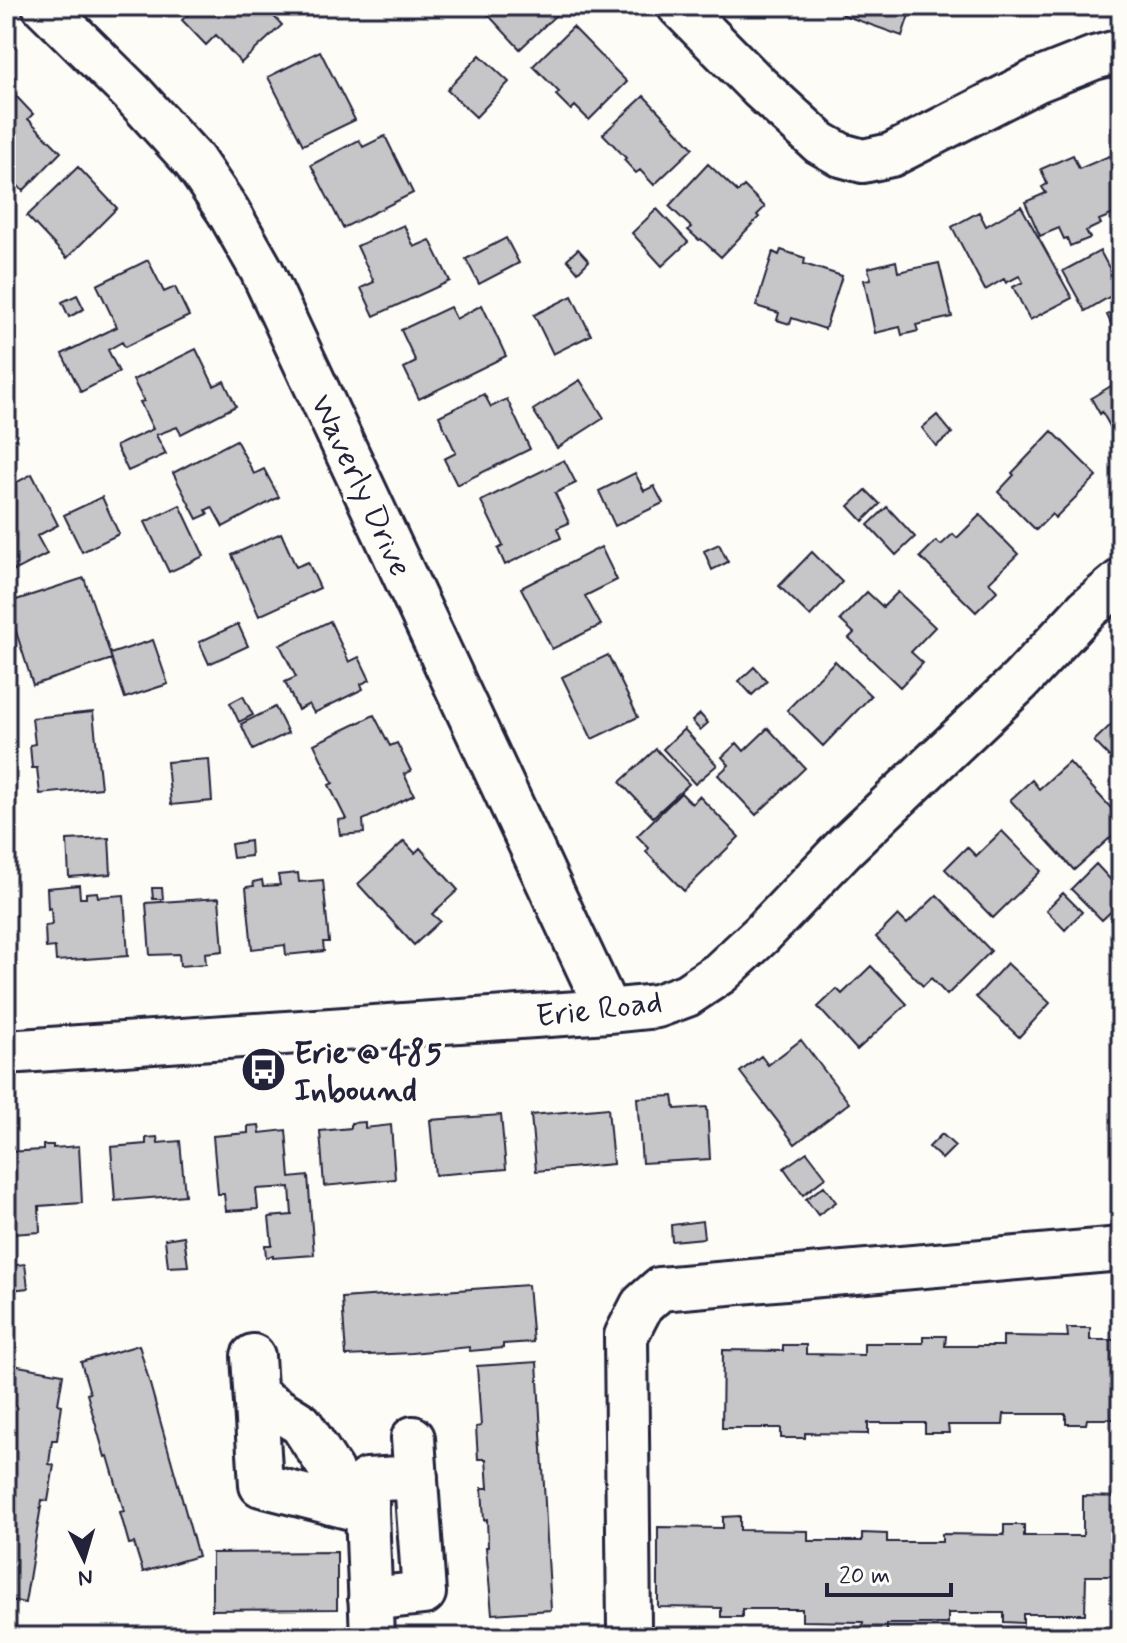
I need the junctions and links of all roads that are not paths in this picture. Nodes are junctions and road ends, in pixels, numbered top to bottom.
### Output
1 (44, 6) edge
2 (679, 6) edge
3 (1121, 51) edge
4 (1121, 581) edge
5 (608, 1011) junction
6 (6, 1052) edge
7 (1121, 1249) edge
8 (349, 1507) junction
9 (371, 1618) edge
10 (628, 1637) edge

1 - 5 street, Waverly Drive
2 - 3 street
4 - 5 street, Erie Road
5 - 6 street, Erie Road
7 - 10 street
8 - 8 street
8 - 9 street
8 - 9 street

